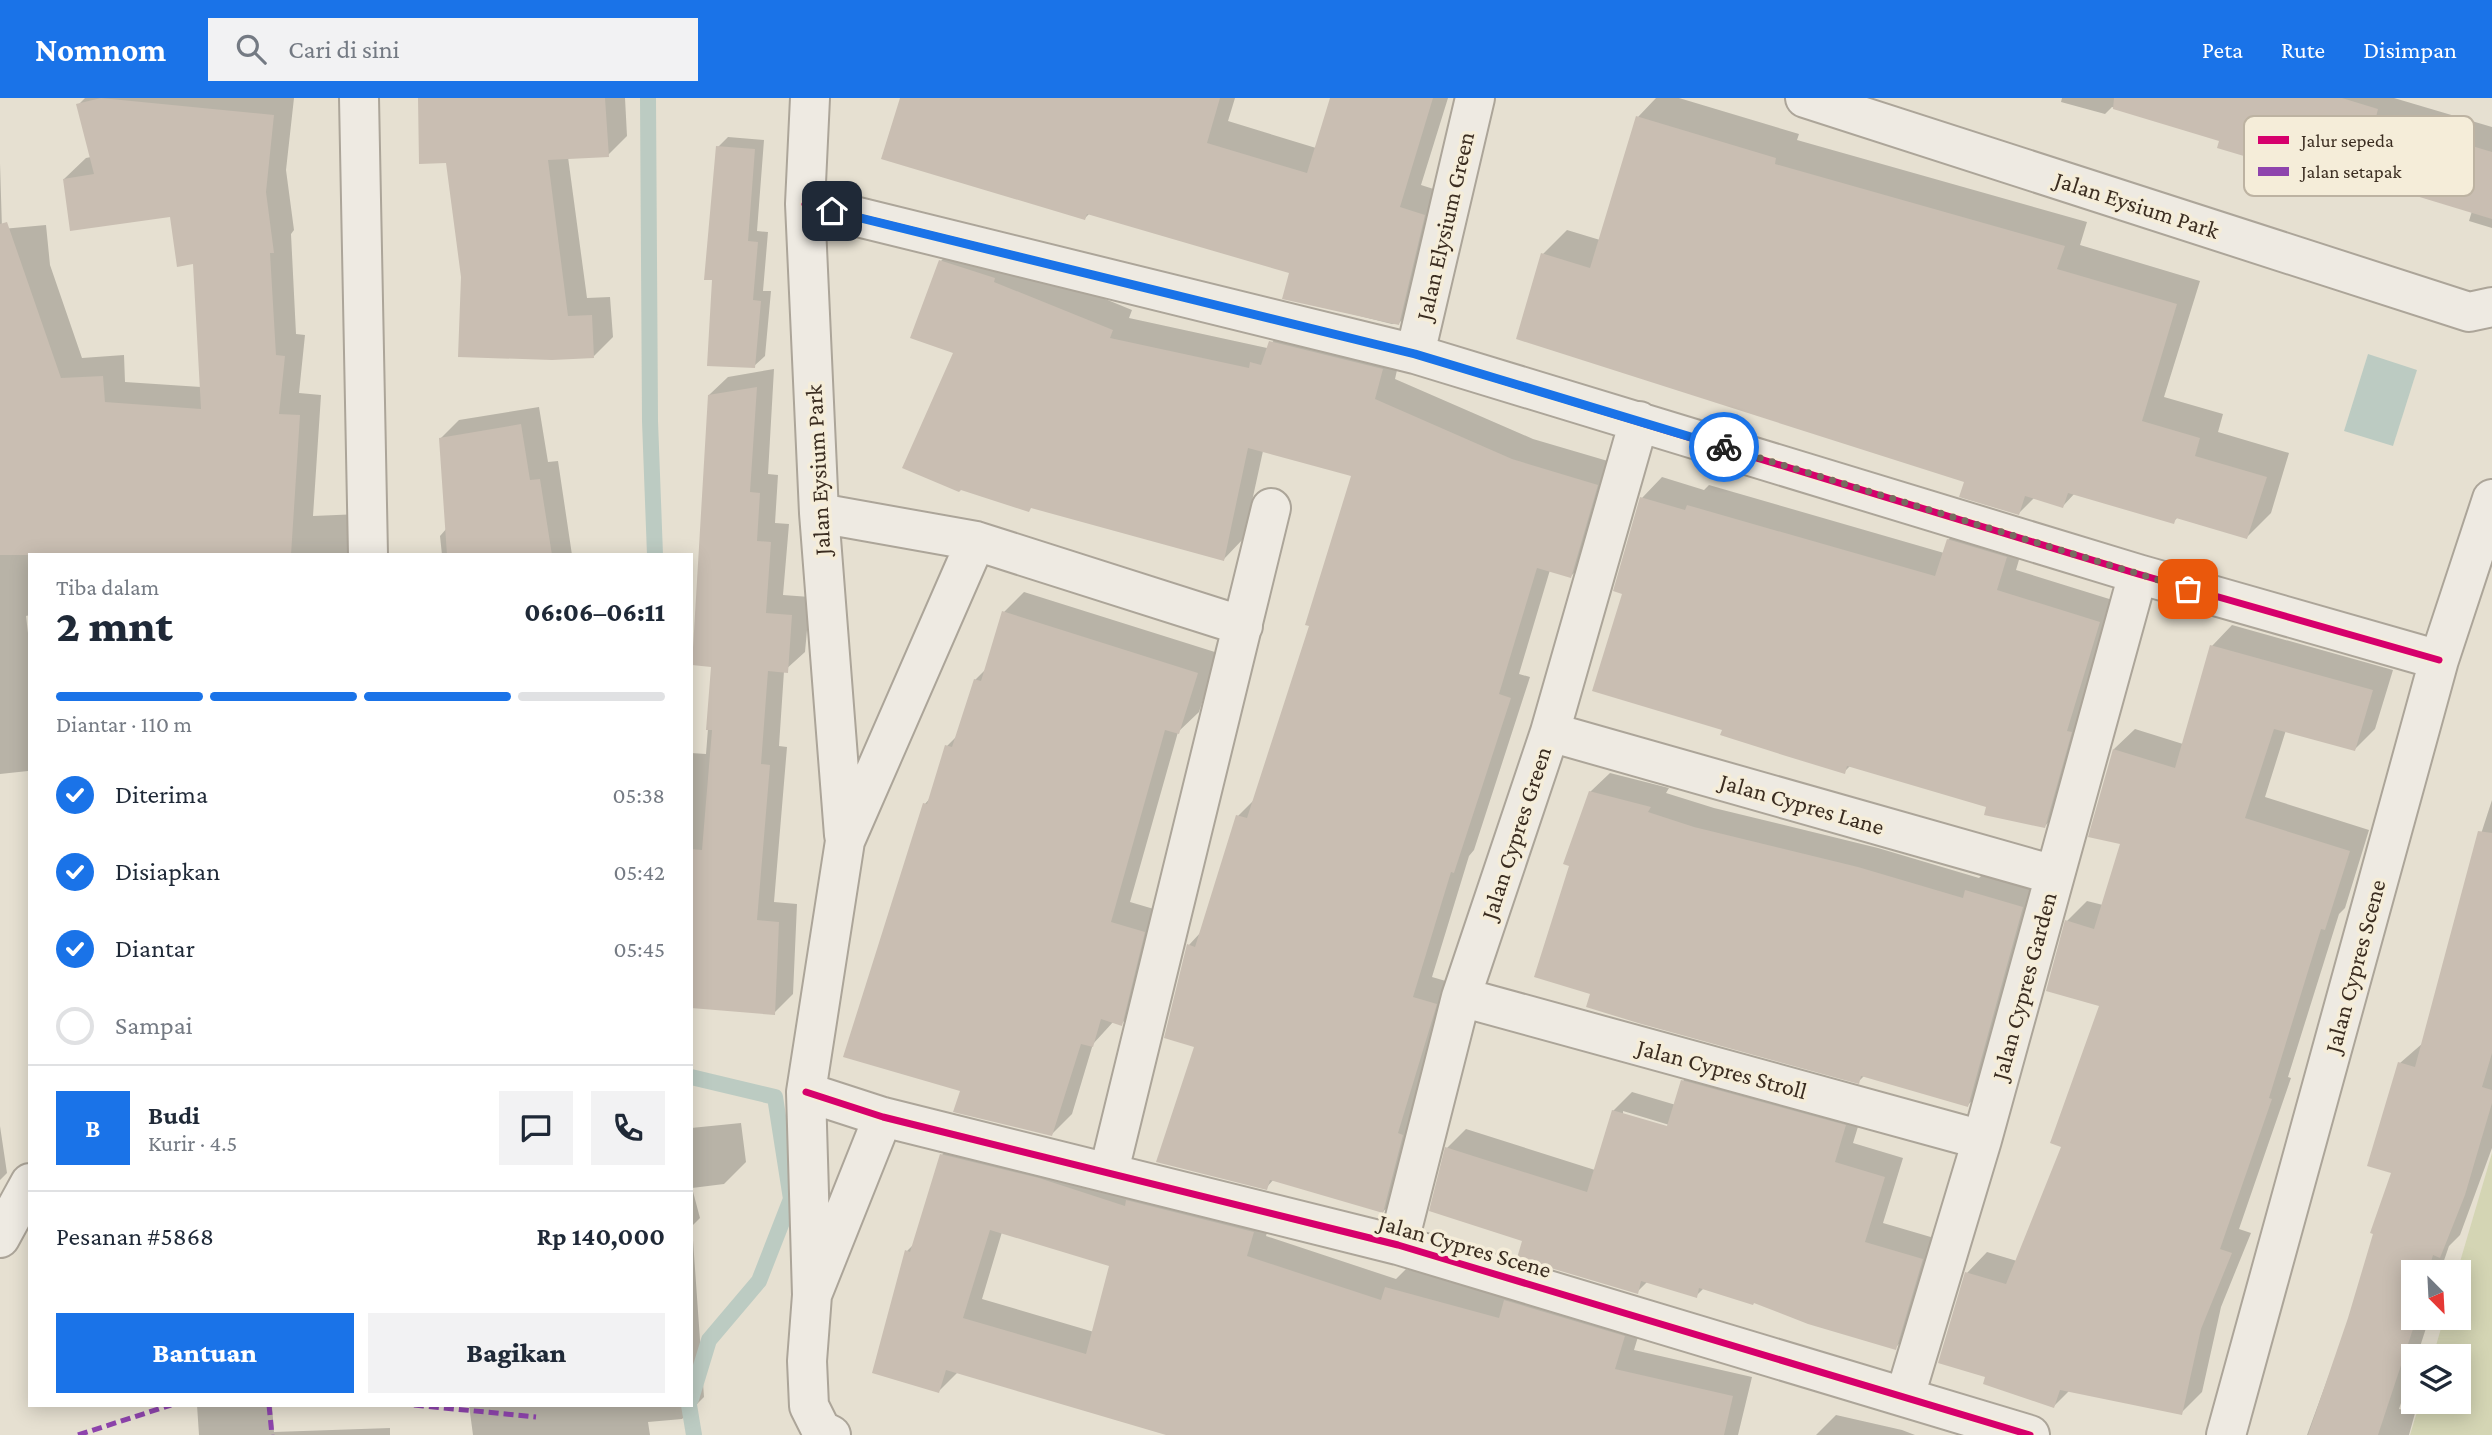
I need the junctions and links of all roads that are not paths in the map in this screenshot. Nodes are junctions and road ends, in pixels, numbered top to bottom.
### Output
1 (359, 98) edge
2 (810, 98) edge
3 (1475, 98) edge
4 (1805, 98) edge
5 (805, 204) junction
6 (2484, 319) edge
7 (1415, 354) junction
8 (1639, 421) junction
9 (2492, 499) edge
10 (1271, 508) dead end
11 (819, 513) junction
12 (976, 541) junction
13 (368, 553) edge
14 (2138, 574) junction
15 (1244, 626) junction
16 (2439, 660) junction
17 (1550, 732) junction
18 (845, 841) junction
19 (2054, 875) junction
20 (1461, 997) junction
21 (806, 1092) junction
22 (883, 1117) junction
23 (1982, 1140) junction
24 (1109, 1171) junction
25 (28, 1187) edge
26 (0, 1238) edge
27 (1398, 1245) junction
28 (811, 1295) junction
29 (1905, 1396) junction
30 (831, 1435) edge
31 (2030, 1435) edge
32 (2225, 1435) edge

1 - 13 street
2 - 5 street, Jalan Eysium Park
3 - 7 street, Jalan Elysium Green
4 - 6 street, Jalan Eysium Park
5 - 7 street
5 - 11 street, Jalan Eysium Park
7 - 8 street
8 - 14 street
8 - 17 street, Jalan Cypres Green
9 - 16 street, Jalan Cypres Scene
10 - 15 street
11 - 12 street
11 - 18 street, Jalan Eysium Park
12 - 15 street
12 - 18 street
14 - 16 street
14 - 19 street, Jalan Cypres Garden
15 - 24 street
16 - 32 street, Jalan Cypres Scene
17 - 19 street, Jalan Cypres Lane
17 - 20 street, Jalan Cypres Green
18 - 21 street
19 - 23 street, Jalan Cypres Garden
20 - 23 street, Jalan Cypres Stroll
20 - 27 street, Jalan Cypres Green
21 - 22 street, Jalan Cypres Scene
21 - 28 street
22 - 24 street, Jalan Cypres Scene
22 - 28 street
23 - 29 street, Jalan Cypres Garden
24 - 27 street, Jalan Cypres Scene
25 - 26 street
27 - 29 street, Jalan Cypres Scene
28 - 30 street
29 - 31 street, Jalan Cypres Scene

